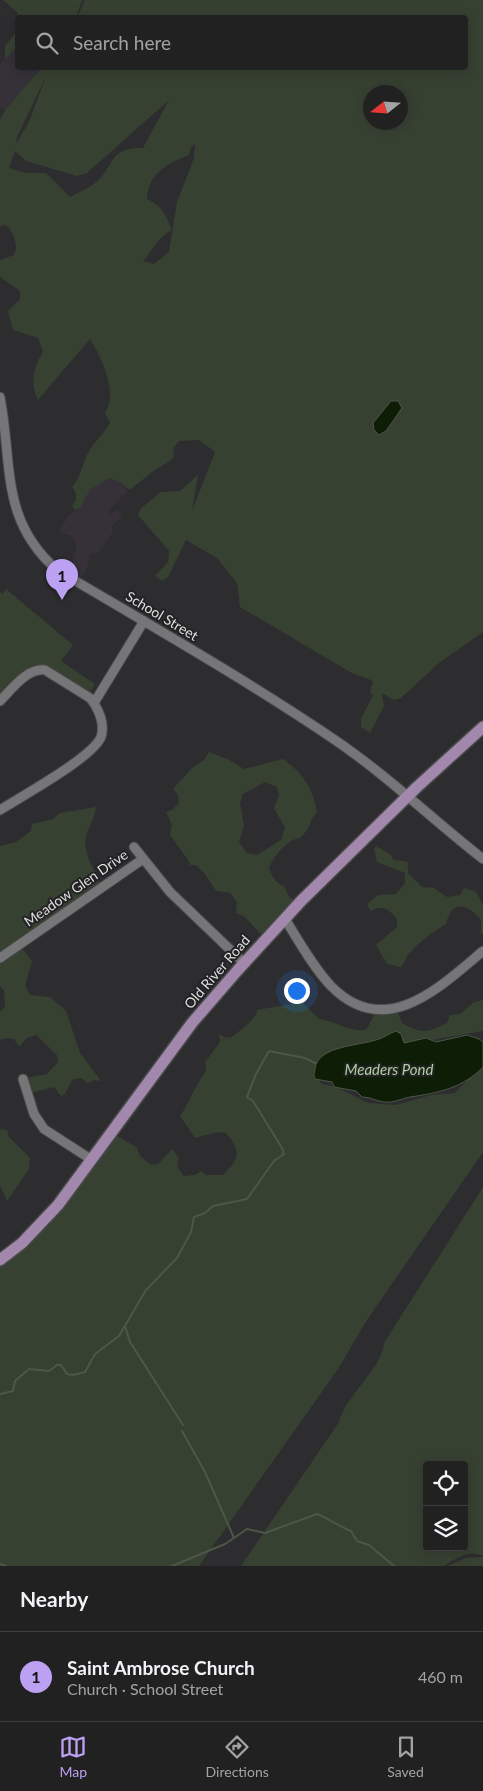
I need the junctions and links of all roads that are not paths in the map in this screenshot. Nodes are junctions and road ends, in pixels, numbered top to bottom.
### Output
1 (0, 397) edge
2 (144, 621) junction
3 (0, 700) edge
4 (94, 703) junction
5 (483, 727) edge
6 (408, 797) junction
7 (0, 810) edge
8 (134, 847) dead end
9 (144, 859) junction
10 (483, 859) edge
11 (284, 920) junction
12 (483, 951) edge
13 (0, 958) edge
14 (244, 963) junction
15 (23, 1079) dead end
16 (92, 1160) junction
17 (0, 1260) edge

1 - 2 street, School Street
2 - 4 street
2 - 6 street, School Street
3 - 4 street
4 - 7 street
5 - 6 main road, Old River Road
6 - 10 street, School Street
6 - 11 main road, Old River Road
8 - 9 street
9 - 13 street, Meadow Glen Drive
9 - 14 street
11 - 12 street
11 - 14 main road, Old River Road
14 - 16 main road, Old River Road
15 - 16 street
16 - 17 main road, Old River Road

